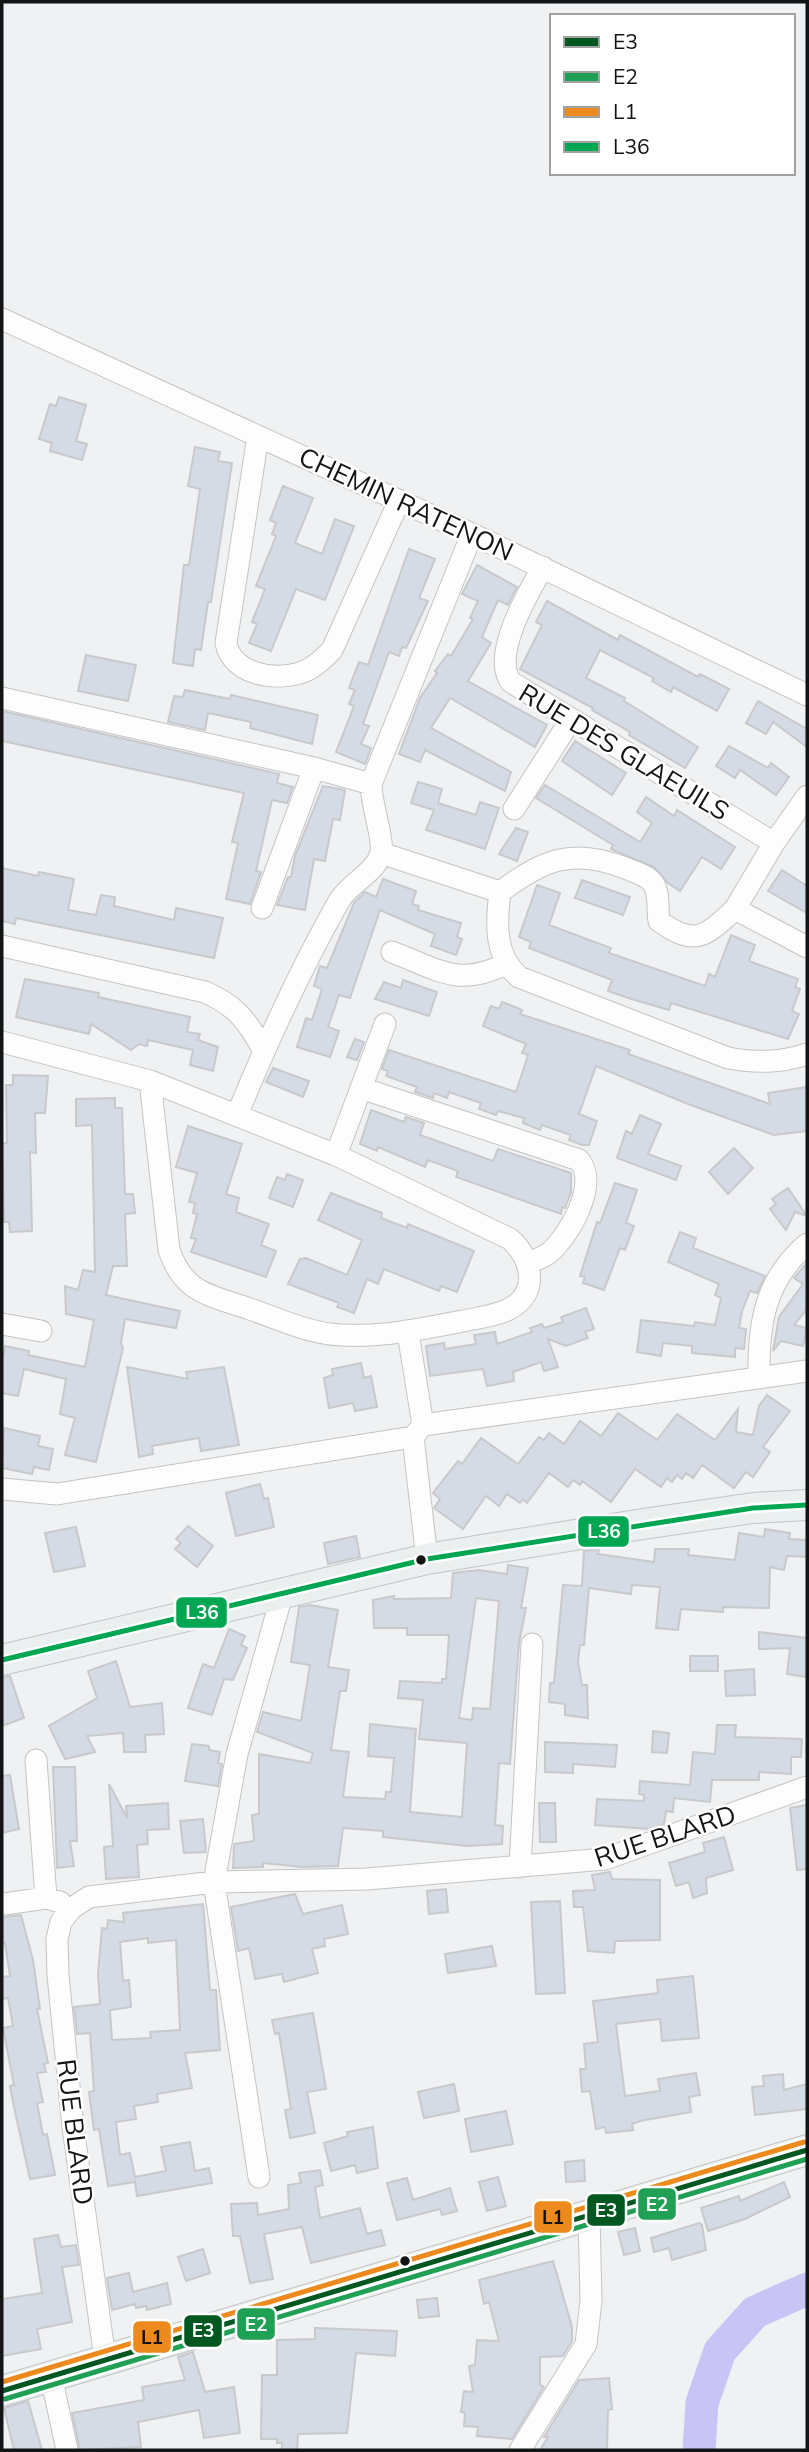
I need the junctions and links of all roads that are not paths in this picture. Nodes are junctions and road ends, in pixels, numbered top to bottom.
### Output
1 (2, 319) edge
2 (258, 436) junction
3 (399, 501) junction
4 (472, 534) junction
5 (543, 567) junction
6 (807, 695) edge
7 (2, 698) edge
8 (570, 721) junction
9 (314, 768) junction
10 (371, 784) junction
11 (807, 796) edge
12 (514, 809) dead end
13 (774, 843) junction
14 (381, 853) junction
15 (500, 892) junction
16 (262, 908) dead end
17 (736, 909) junction
18 (2, 946) edge
19 (807, 947) edge
20 (392, 952) dead end
21 (505, 964) junction
22 (385, 1024) dead end
23 (2, 1042) edge
24 (264, 1050) junction
25 (807, 1054) edge
26 (150, 1081) junction
27 (361, 1088) junction
28 (237, 1115) junction
29 (336, 1155) junction
30 (807, 1244) edge
31 (529, 1263) junction
32 (2, 1325) edge
33 (41, 1331) dead end
34 (408, 1333) junction
35 (807, 1371) edge
36 (759, 1378) junction
37 (418, 1431) junction
38 (2, 1489) edge
39 (807, 1505) edge
40 (427, 1559) junction
41 (282, 1595) junction
42 (532, 1644) dead end
43 (2, 1660) edge
44 (36, 1760) dead end
45 (807, 1787) edge
46 (520, 1867) junction
47 (214, 1882) junction
48 (46, 1898) junction
49 (4, 1904) dead end
50 (72, 1908) junction
51 (807, 2150) edge
52 (259, 2177) dead end
53 (589, 2215) junction
54 (105, 2359) junction
55 (51, 2375) junction
56 (2, 2391) edge
57 (68, 2450) edge
58 (520, 2450) edge

1 - 2 street, CHEMIN RATENON
2 - 3 street, CHEMIN RATENON
2 - 3 street
3 - 4 street, CHEMIN RATENON
4 - 5 street, CHEMIN RATENON
4 - 10 street
5 - 6 street, CHEMIN RATENON
5 - 8 street, RUE DES GLAEUILS
7 - 9 street
8 - 12 street
8 - 13 street, RUE DES GLAEUILS
9 - 10 street
9 - 16 street
10 - 14 street
11 - 13 street
13 - 17 street
14 - 15 street
14 - 24 street
15 - 17 street
15 - 21 street
17 - 19 street
18 - 24 street
20 - 21 street
21 - 25 street
22 - 27 street
23 - 26 street
24 - 28 street
26 - 28 street
26 - 34 street
27 - 29 street
27 - 31 street
28 - 29 street
29 - 31 street
30 - 36 street
31 - 34 street
32 - 33 street
34 - 37 street
35 - 36 street
36 - 37 street
37 - 38 street
37 - 40 street
39 - 40 street
40 - 41 street
41 - 43 street
41 - 47 street
42 - 46 street
44 - 48 street
45 - 46 street, RUE BLARD
46 - 47 street, RUE BLARD
47 - 50 street, RUE BLARD
47 - 52 street
48 - 49 street
48 - 50 street
50 - 54 street, RUE BLARD
51 - 53 street
53 - 54 street
53 - 58 street
54 - 55 street
55 - 56 street
55 - 57 street

